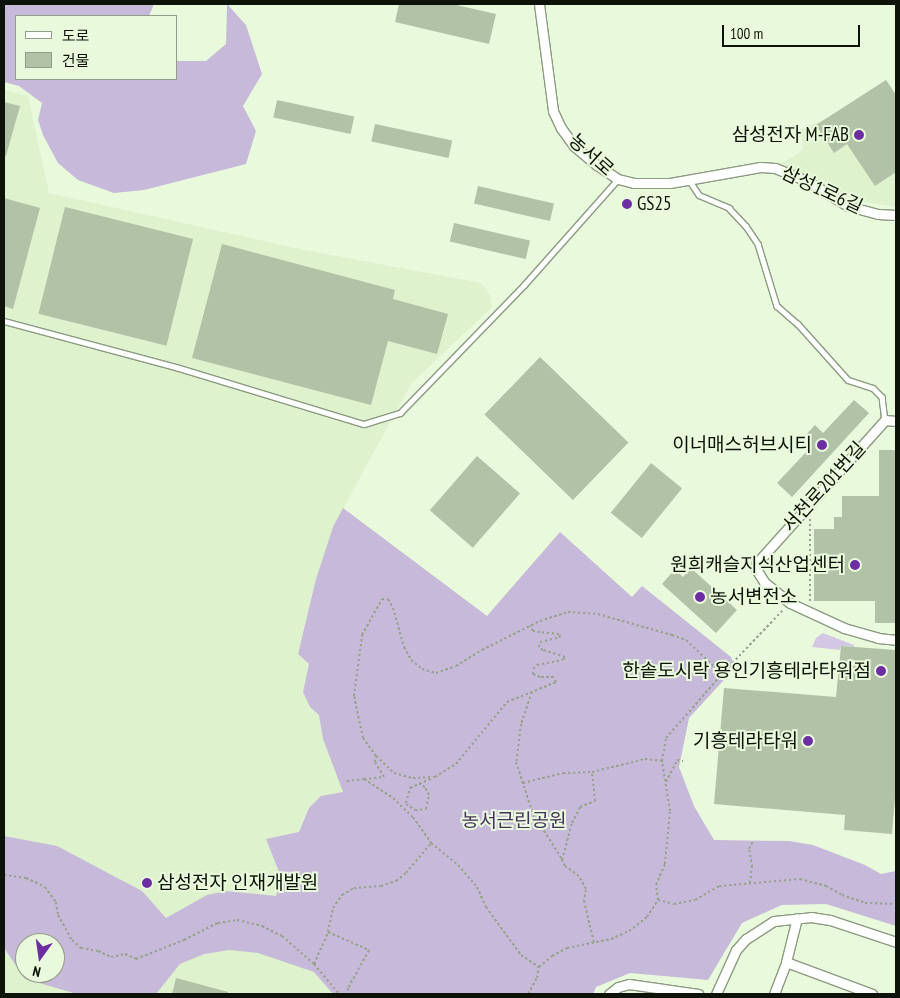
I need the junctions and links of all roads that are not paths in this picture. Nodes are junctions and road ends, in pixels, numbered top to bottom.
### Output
1 (539, 4) edge
2 (618, 179) junction
3 (688, 180) junction
4 (896, 215) edge
5 (4, 321) edge
6 (885, 420) junction
7 (896, 421) edge
8 (896, 640) edge
9 (797, 918) junction
10 (896, 942) edge
11 (786, 962) junction
12 (609, 994) edge
13 (698, 994) edge
14 (716, 994) edge
15 (774, 994) edge
16 (872, 994) edge

1 - 2 street, 농서로
2 - 3 street, 농서로
2 - 5 lane
3 - 4 street, 삼성1로6길
3 - 6 lane
6 - 7 street
6 - 8 street, 서천로201번길
9 - 10 street
9 - 11 street
9 - 14 street
11 - 15 street
11 - 16 street
12 - 13 street

